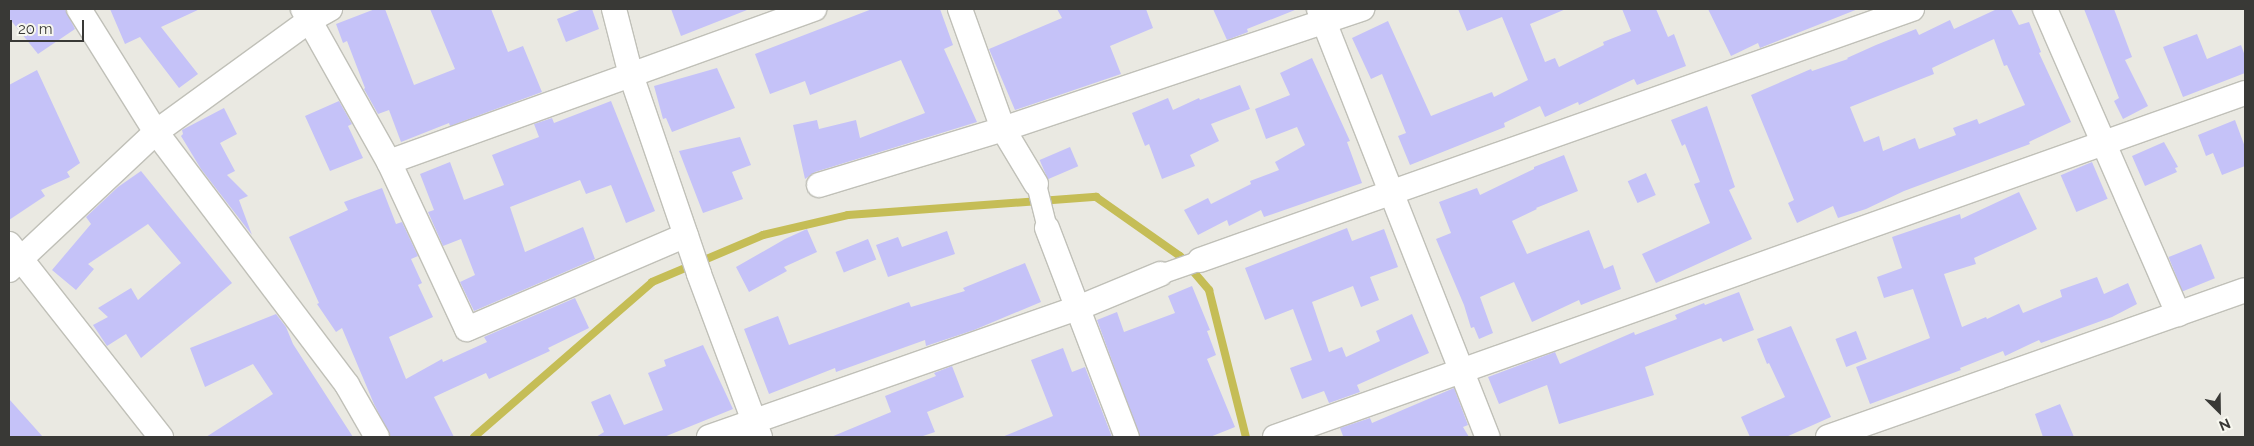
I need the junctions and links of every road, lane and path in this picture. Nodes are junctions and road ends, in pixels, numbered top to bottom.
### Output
1 (79, 9) edge
2 (614, 9) edge
3 (814, 9) edge
4 (960, 9) edge
5 (1362, 9) edge
6 (1912, 9) edge
7 (2046, 9) edge
8 (314, 12) edge
9 (1321, 16) edge
10 (631, 76) junction
11 (2245, 93) edge
12 (1003, 128) junction
13 (156, 132) junction
14 (2104, 143) junction
15 (389, 162) junction
16 (1036, 184) joint
17 (819, 185) dead end
18 (1391, 192) junction
19 (1047, 228) joint
20 (686, 234) junction
21 (12, 258) edge
22 (1200, 260) joint
23 (1160, 274) joint
24 (2245, 290) edge
25 (1078, 308) junction
26 (2178, 314) junction
27 (1462, 371) junction
28 (757, 428) edge
29 (161, 437) edge
30 (377, 437) edge
31 (709, 437) edge
32 (1128, 437) edge
33 (1275, 437) edge
34 (1488, 437) edge
35 (1828, 437) edge

1 - 13 street
2 - 10 street
3 - 10 street
4 - 12 street
5 - 9 street
6 - 18 street
7 - 14 street
8 - 13 street
8 - 15 street
9 - 12 street
9 - 18 street
10 - 15 street
10 - 20 street
11 - 14 street
12 - 16 street
12 - 17 street
13 - 21 street
13 - 30 street
14 - 26 street
14 - 27 street
15 - 20 street
16 - 19 street
18 - 22 street
18 - 27 street
19 - 25 street
20 - 28 street
21 - 29 street
22 - 23 street
23 - 25 street
24 - 26 street
25 - 28 street
25 - 32 street
26 - 35 street
27 - 33 street
27 - 34 street
28 - 31 street

